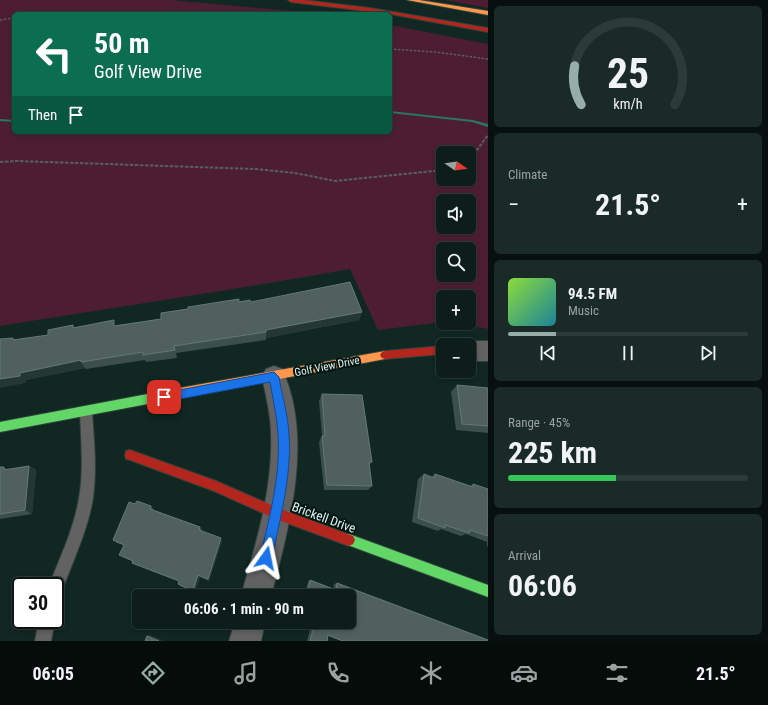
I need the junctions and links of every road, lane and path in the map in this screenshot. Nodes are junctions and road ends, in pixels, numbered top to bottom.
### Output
1 (291, 0) edge
2 (410, 0) edge
3 (382, 12) edge
4 (488, 12) edge
5 (392, 14) edge
6 (12, 18) edge
7 (0, 20) edge
8 (488, 30) edge
9 (392, 49) edge
10 (488, 60) edge
11 (488, 135) edge
12 (476, 151) edge
13 (0, 162) edge
14 (436, 171) edge
15 (436, 350) edge
16 (476, 351) edge
17 (488, 351) edge
18 (274, 377) junction
19 (86, 412) junction
20 (0, 428) edge
21 (130, 455) dead end
22 (276, 513) junction
23 (60, 577) edge
24 (258, 589) edge
25 (488, 591) edge
26 (45, 629) edge
27 (248, 629) edge
28 (43, 641) edge
29 (245, 641) edge

1 - 3 street
2 - 4 street
5 - 8 street
6 - 7 path
9 - 10 path
11 - 12 path
13 - 14 path
15 - 18 street, Golf View Drive
16 - 17 street
18 - 19 street, Golf View Drive
18 - 22 street
19 - 20 street, Golf View Drive
19 - 23 lane
21 - 22 street, Brickell Drive
22 - 24 street
22 - 25 street, Brickell Drive
26 - 28 lane
27 - 29 street

